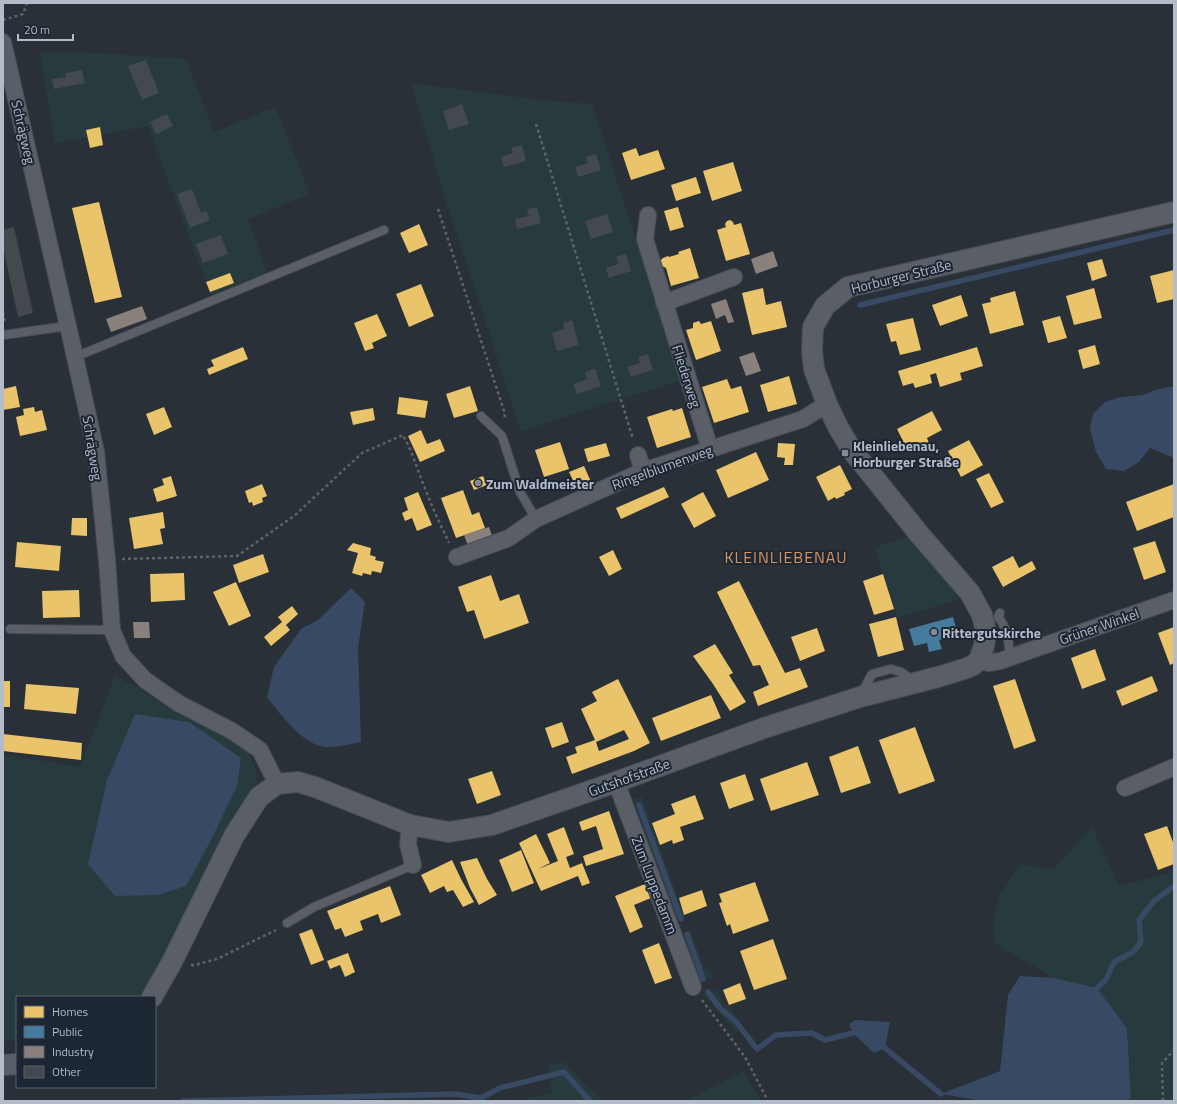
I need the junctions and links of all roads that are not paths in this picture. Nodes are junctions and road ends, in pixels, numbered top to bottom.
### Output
1 (3, 42) edge
2 (1174, 212) edge
3 (648, 215) dead end
4 (384, 230) dead end
5 (734, 277) dead end
6 (664, 302) junction
7 (68, 326) junction
8 (3, 336) edge
9 (75, 357) junction
10 (827, 404) junction
11 (481, 416) dead end
12 (710, 449) junction
13 (638, 455) road end
14 (643, 471) junction
15 (536, 519) junction
16 (457, 558) road end
17 (1174, 600) edge
18 (1000, 613) dead end
19 (10, 629) dead end
20 (112, 630) junction
21 (1010, 658) junction
22 (979, 660) junction
23 (1174, 767) edge
24 (616, 782) junction
25 (277, 784) junction
26 (1125, 788) dead end
27 (410, 825) junction
28 (413, 865) joint
29 (287, 923) road end
30 (693, 987) road end
31 (153, 996) edge
32 (16, 1064) edge
33 (3, 1065) edge

1 - 7 street, Schrägweg
2 - 10 street, Horburger Straße
3 - 6 street, Fliederweg
4 - 9 lane
5 - 6 street
6 - 12 street, Fliederweg
7 - 8 lane
7 - 9 street, Schrägweg
9 - 20 street, Schrägweg
10 - 12 street, Ringelblumenweg
10 - 22 street, Horburger Straße
11 - 15 lane
12 - 14 street, Ringelblumenweg
13 - 14 street
14 - 15 street, Ringelblumenweg
15 - 16 street, Ringelblumenweg
17 - 21 street, Grüner Winkel
18 - 21 lane
19 - 20 lane
20 - 25 street, Schrägweg
21 - 22 street, Grüner Winkel
22 - 24 street, Gutshofstraße
23 - 26 street
24 - 27 street, Gutshofstraße
24 - 30 street, Zum Luppedamm
25 - 27 street, Gutshofstraße
25 - 31 street
27 - 28 street
28 - 29 lane
32 - 33 street

